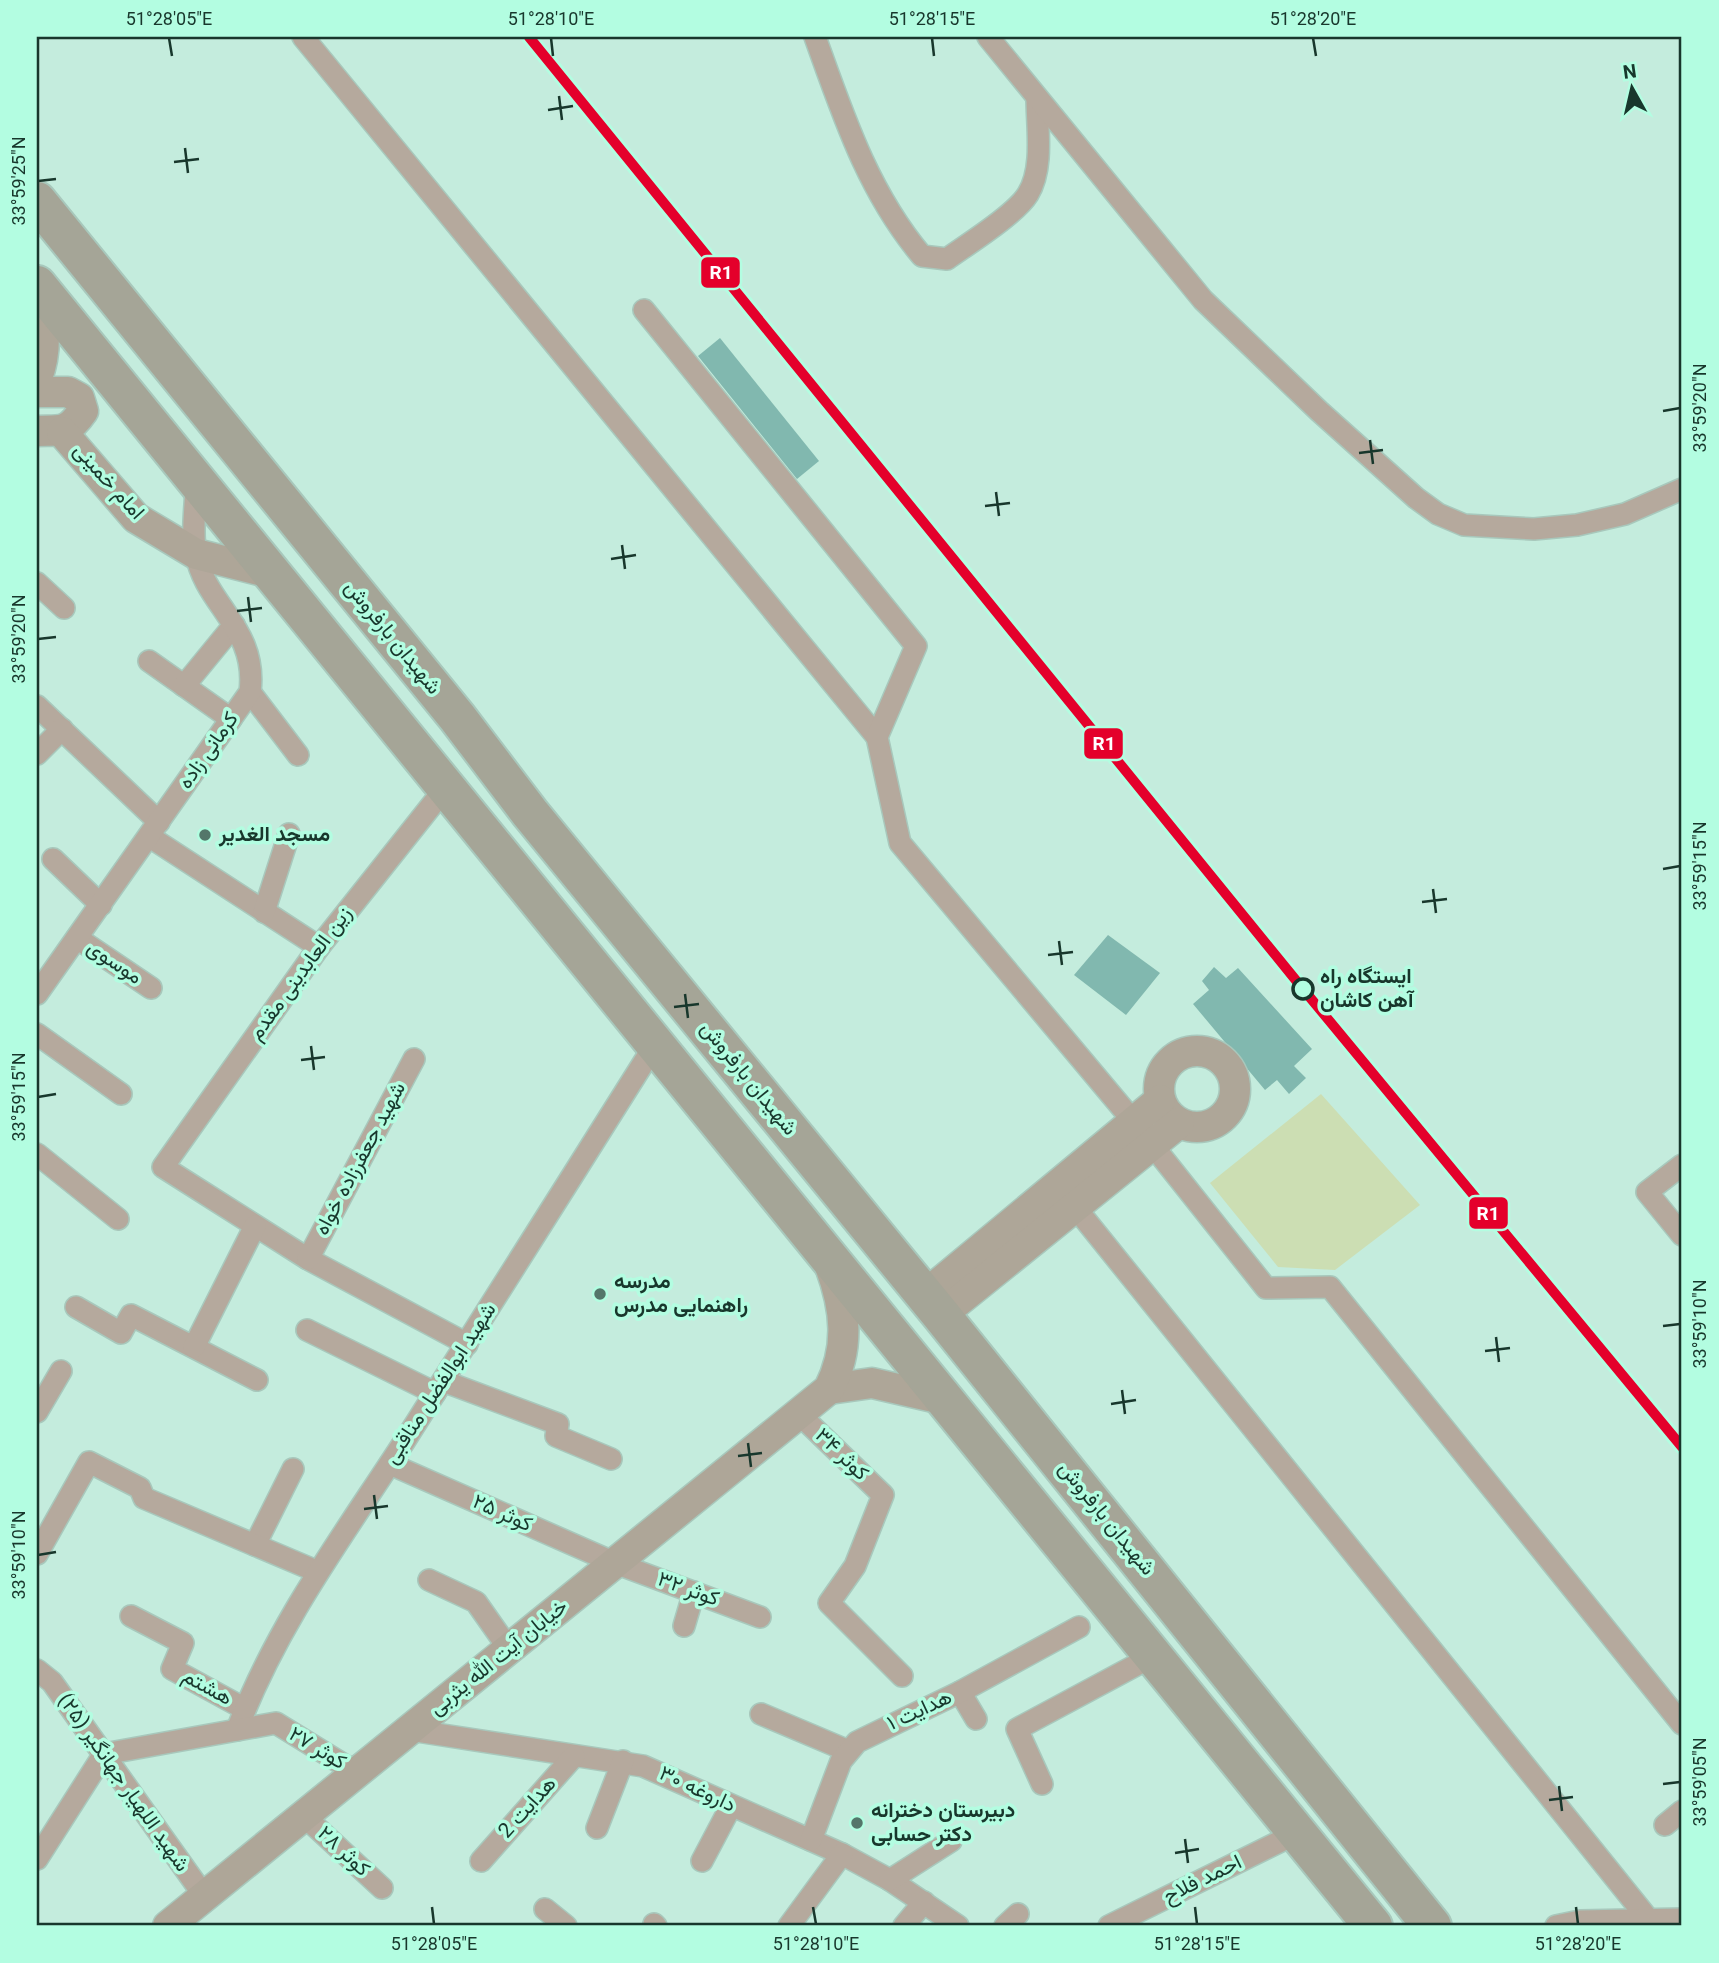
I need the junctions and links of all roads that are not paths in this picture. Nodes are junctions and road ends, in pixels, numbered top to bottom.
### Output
1 (303, 37) edge
2 (816, 37) edge
3 (988, 37) edge
4 (1037, 98) junction
5 (37, 201) edge
6 (37, 285) edge
7 (37, 294) edge
8 (644, 310) dead end
9 (37, 378) edge
10 (37, 392) edge
11 (50, 432) edge
12 (196, 481) junction
13 (1682, 489) edge
14 (195, 554) junction
15 (271, 573) junction
16 (37, 583) edge
17 (64, 608) dead end
18 (234, 625) junction
19 (149, 661) dead end
20 (184, 686) junction
21 (250, 692) junction
22 (37, 706) edge
23 (457, 717) junction
24 (231, 719) junction
25 (62, 729) junction
26 (877, 737) junction
27 (418, 751) junction
28 (37, 754) edge
29 (298, 754) dead end
30 (447, 786) junction
31 (530, 813) junction
32 (155, 829) junction
33 (289, 834) dead end
34 (491, 840) junction
35 (53, 859) dead end
36 (101, 905) junction
37 (264, 912) junction
38 (77, 938) junction
39 (319, 947) junction
40 (151, 988) dead end
41 (37, 994) edge
42 (37, 1034) edge
43 (656, 1043) junction
44 (414, 1059) dead end
45 (121, 1094) dead end
46 (1160, 1100) junction
47 (1133, 1122) junction
48 (1179, 1123) junction
49 (1152, 1145) junction
50 (37, 1154) edge
51 (1682, 1165) edge
52 (1067, 1195) junction
53 (118, 1219) dead end
54 (255, 1226) junction
55 (1682, 1235) edge
56 (823, 1249) junction
57 (308, 1259) junction
58 (933, 1305) junction
59 (76, 1307) dead end
60 (307, 1330) dead end
61 (467, 1344) junction
62 (194, 1347) junction
63 (61, 1370) dead end
64 (257, 1380) dead end
65 (439, 1387) junction
66 (829, 1389) junction
67 (946, 1400) junction
68 (37, 1412) edge
69 (799, 1414) junction
70 (611, 1459) dead end
71 (390, 1464) junction
72 (292, 1469) dead end
73 (255, 1545) junction
74 (37, 1554) edge
75 (615, 1563) junction
76 (316, 1571) junction
77 (429, 1580) dead end
78 (694, 1592) junction
79 (131, 1616) dead end
80 (760, 1617) dead end
81 (684, 1626) dead end
82 (1079, 1627) dead end
83 (509, 1649) junction
84 (1153, 1656) junction
85 (37, 1671) edge
86 (902, 1675) dead end
87 (960, 1692) junction
88 (245, 1709) junction
89 (761, 1714) dead end
90 (976, 1719) dead end
91 (1682, 1724) edge
92 (237, 1730) junction
93 (410, 1730) junction
94 (846, 1750) junction
95 (104, 1754) junction
96 (575, 1756) junction
97 (624, 1761) junction
98 (357, 1773) junction
99 (1042, 1784) dead end
100 (731, 1806) junction
101 (1682, 1811) edge
102 (304, 1816) junction
103 (1665, 1825) dead end
104 (597, 1828) dead end
105 (1297, 1833) junction
106 (811, 1840) junction
107 (951, 1841) dead end
108 (842, 1854) junction
109 (37, 1859) edge
110 (481, 1861) dead end
111 (702, 1861) dead end
112 (890, 1880) junction
113 (382, 1888) dead end
114 (205, 1897) junction
115 (925, 1902) junction
116 (545, 1909) dead end
117 (1682, 1919) edge
118 (1649, 1920) junction
119 (168, 1926) edge
120 (566, 1926) edge
121 (789, 1926) edge
122 (904, 1926) edge
123 (958, 1926) edge
124 (1109, 1926) edge
125 (1373, 1926) edge
126 (1432, 1926) edge
127 (1556, 1926) edge

1 - 26 street
2 - 4 street
3 - 4 street
4 - 13 street
5 - 23 highway, شهیدان بارفروش
6 - 12 highway
7 - 9 main road
8 - 26 street
10 - 11 main road
11 - 14 main road, امام خمینی
12 - 14 street, کرمانی زاده
12 - 15 highway
14 - 15 main road, امام خمینی
14 - 18 street, کرمانی زاده
15 - 27 highway
16 - 17 street
18 - 20 street
18 - 21 street, کرمانی زاده
19 - 20 street
20 - 24 street
21 - 24 street, کرمانی زاده
21 - 29 street
22 - 25 street
23 - 27 highway
23 - 31 highway, شهیدان بارفروش
24 - 32 street, کرمانی زاده
25 - 28 street
25 - 32 street
26 - 47 street
27 - 30 highway
30 - 34 highway
30 - 39 street, زین العابدینی مقدم
31 - 34 highway
31 - 58 highway, شهیدان بارفروش
32 - 36 street, کرمانی زاده
32 - 37 street
33 - 37 street
34 - 43 highway
35 - 36 street
36 - 38 street, کرمانی زاده
37 - 39 street
38 - 40 street, موسوی
38 - 41 street, کرمانی زاده
39 - 54 street, زین العابدینی مقدم
42 - 45 street
43 - 56 highway
43 - 61 street, شهید ابوالفضل مناقبی
44 - 57 street, شهید جعفرزاده خواه
46 - 47 main road
46 - 48 main road
46 - 48 main road
47 - 49 street
47 - 52 main road
48 - 49 main road
49 - 52 main road
49 - 91 street
50 - 53 street
51 - 55 street
52 - 58 main road
52 - 118 street
54 - 57 street
54 - 62 street
56 - 66 main road
56 - 67 highway
57 - 61 street
58 - 126 highway, شهیدان بارفروش
59 - 62 street
60 - 65 street
61 - 65 street, شهید ابوالفضل مناقبی
62 - 64 street
63 - 68 street
65 - 70 street
65 - 71 street, شهید ابوالفضل مناقبی
66 - 67 main road
66 - 69 main road, خیابان آیت الله یثربی
67 - 84 highway
69 - 75 main road, خیابان آیت الله یثربی
69 - 86 street, کوثر ۳۴
71 - 75 street, کوثر ۲۵
71 - 76 street, شهید ابوالفضل مناقبی
72 - 73 street
73 - 74 street
73 - 76 street
75 - 78 street, کوثر ۳۲
75 - 83 main road, خیابان آیت الله یثربی
76 - 88 street, شهید ابوالفضل مناقبی
77 - 83 street
78 - 80 street, کوثر ۳۲
78 - 81 street
79 - 88 street, هشتم
82 - 87 street, هدایت ۱
83 - 93 main road, خیابان آیت الله یثربی
84 - 99 street
84 - 105 highway
85 - 95 street, شهید اللهیار جهانگیر (۲۵)
87 - 90 street
87 - 94 street, هدایت ۱
88 - 92 street, شهید ابوالفضل مناقبی
89 - 94 street
92 - 95 street, کوثر ۲۷
92 - 98 street, کوثر ۲۷
93 - 96 street, داروغه ۳۰
93 - 98 main road, خیابان آیت الله یثربی
94 - 106 street
95 - 109 street
95 - 114 street, شهید اللهیار جهانگیر (۲۵)
96 - 97 street, داروغه ۳۰
96 - 110 street, هدایت 2
97 - 100 street, داروغه ۳۰
97 - 104 street
98 - 102 main road, خیابان آیت الله یثربی
100 - 106 street, داروغه ۳۰
100 - 111 street
101 - 103 street
102 - 113 street, کوثر ۲۸
102 - 114 main road, خیابان آیت الله یثربی
105 - 124 street, احمد فلاح
105 - 125 highway
106 - 108 street, داروغه ۳۰
107 - 112 street
108 - 112 street, داروغه ۳۰
108 - 121 street
112 - 115 street, داروغه ۳۰
114 - 119 main road, خیابان آیت الله یثربی
115 - 122 street
115 - 123 street, داروغه ۳۰
116 - 120 street
117 - 118 street
118 - 127 street

